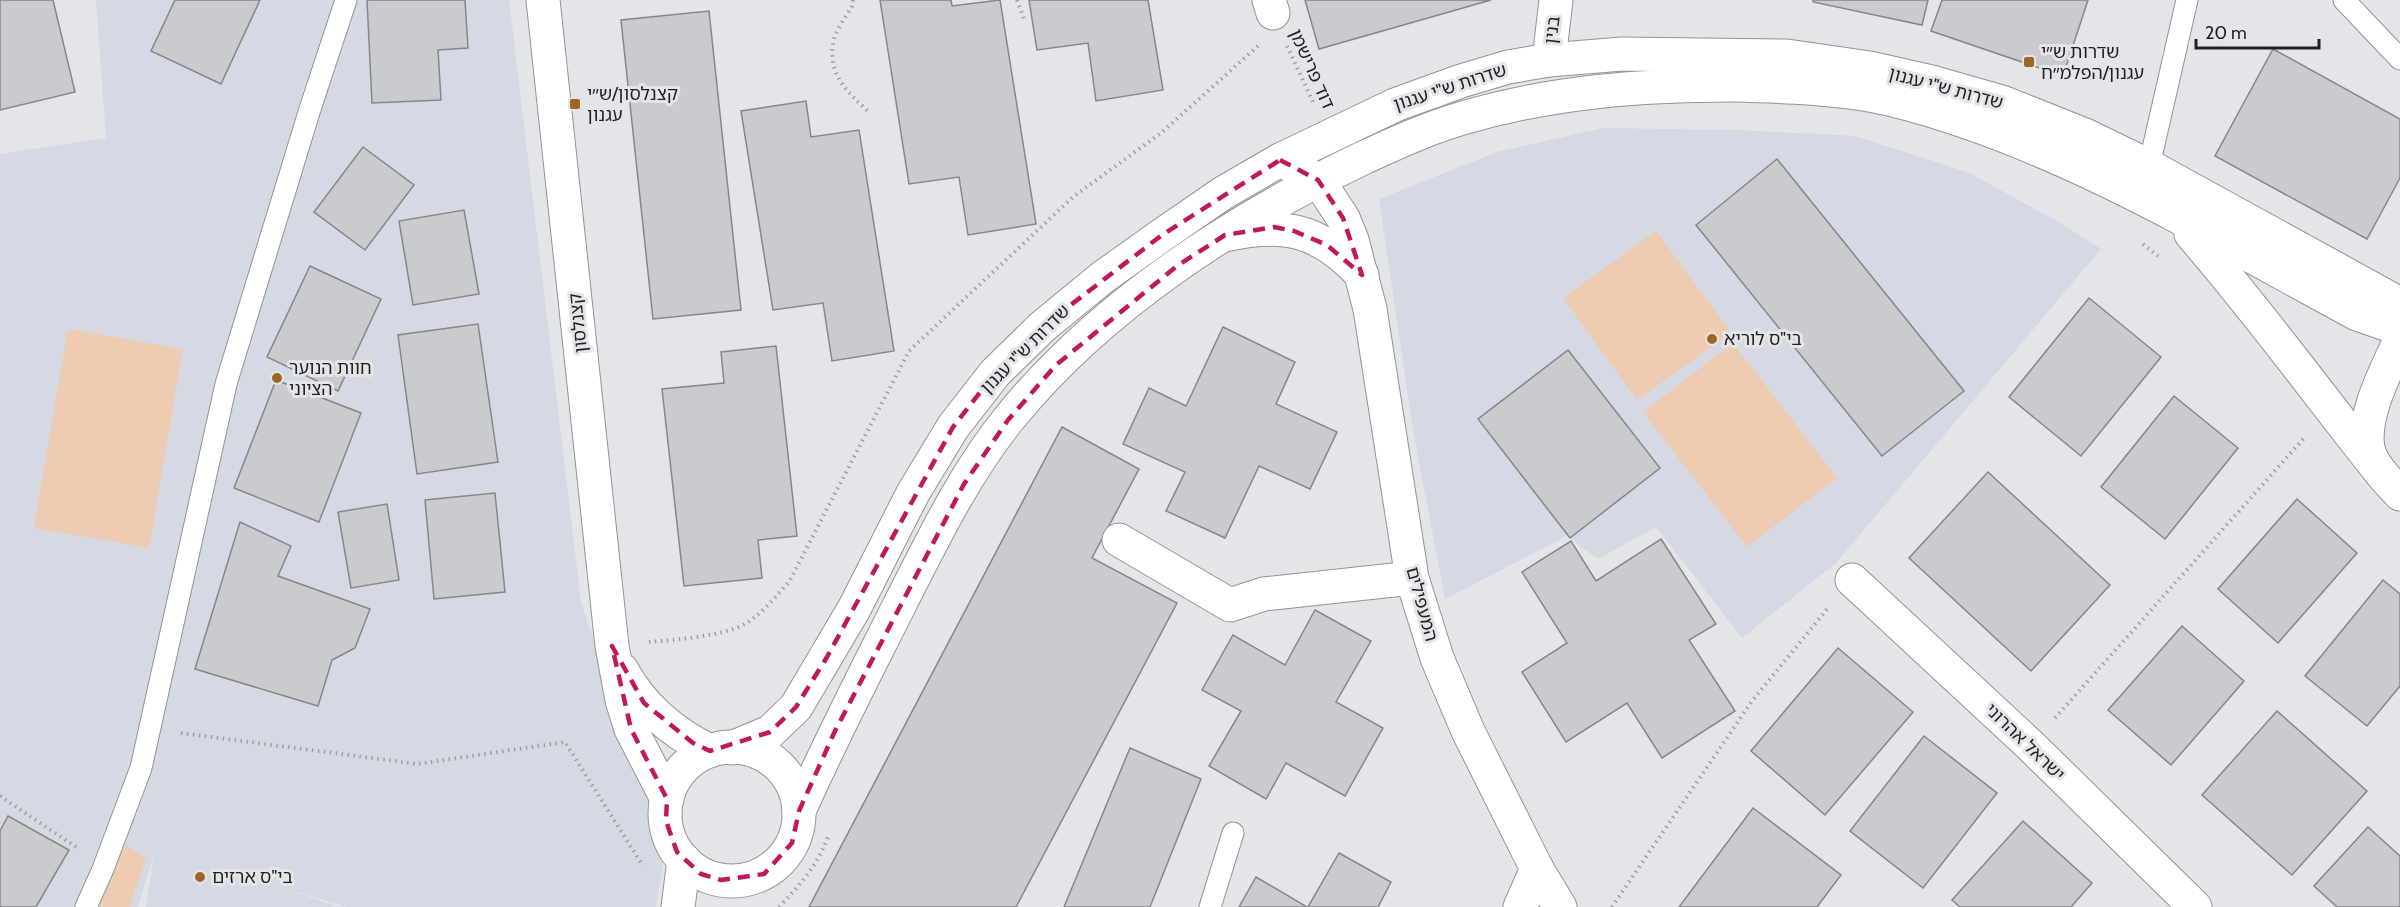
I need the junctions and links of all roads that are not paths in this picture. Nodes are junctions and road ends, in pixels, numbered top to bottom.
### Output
1 (346, 0) edge
2 (543, 0) edge
3 (1556, 0) edge
4 (2187, 0) edge
5 (2344, 0) edge
6 (2400, 59) edge
7 (1549, 60) junction
8 (1280, 160) junction
9 (2149, 166) junction
10 (1318, 180) junction
11 (2175, 217) junction
12 (1225, 235) junction
13 (1362, 275) junction
14 (2400, 304) edge
15 (2400, 329) edge
16 (2400, 340) edge
17 (2391, 484) edge
18 (1119, 540) dead end
19 (1412, 578) junction
20 (1852, 580) road end
21 (612, 646) junction
22 (721, 750) junction
23 (667, 800) junction
24 (799, 811) junction
25 (1233, 833) dead end
26 (684, 860) junction
27 (1537, 869) junction
28 (753, 878) junction
29 (678, 906) edge
30 (86, 907) edge
31 (736, 907) edge
32 (1210, 907) edge
33 (1520, 907) edge
34 (1560, 907) edge
35 (2195, 907) edge

1 - 30 lane
2 - 21 street, קצנלסון
3 - 7 street, בנין
4 - 9 lane
5 - 6 lane
7 - 8 street, שדרות ש"י עגנון
7 - 9 street, שדרות ש"י עגנון
8 - 10 street, המעפילים
8 - 22 street, שדרות ש"י עגנון
9 - 14 street, שדרות ש"י עגנון
10 - 11 street, שדרות ש"י עגנון
10 - 12 street, שדרות ש"י עגנון
10 - 13 street, המעפילים
11 - 15 street, שדרות ש"י עגנון
11 - 17 street
12 - 13 street
12 - 24 street, שדרות ש"י עגנון
13 - 19 street, המעפילים
16 - 17 street
18 - 19 street
19 - 27 street, המעפילים
20 - 35 street, ישראל אהרוני
21 - 22 street
21 - 23 street
22 - 23 street
22 - 24 street
23 - 26 street
24 - 28 street
25 - 32 lane
26 - 28 street
26 - 29 street
27 - 33 street
27 - 34 street, המעפילים
28 - 31 street

